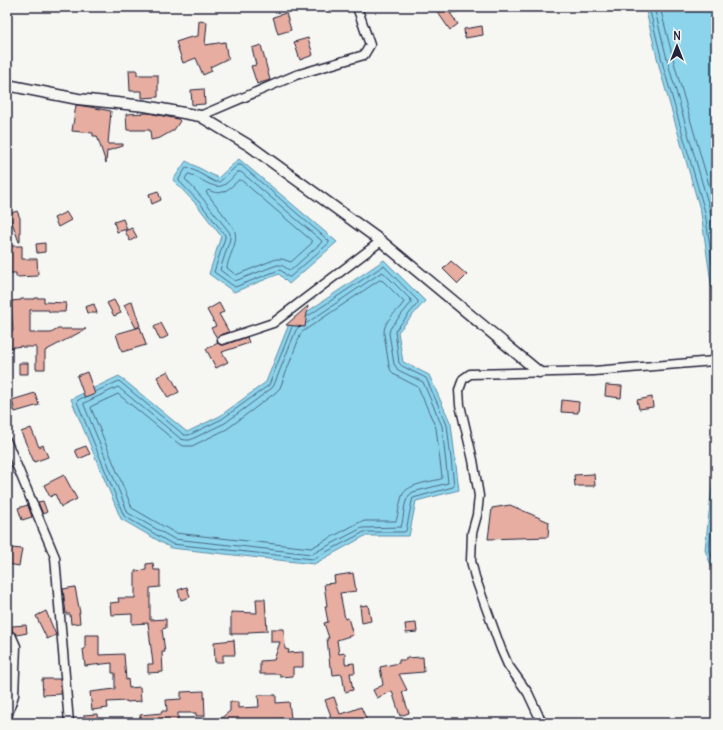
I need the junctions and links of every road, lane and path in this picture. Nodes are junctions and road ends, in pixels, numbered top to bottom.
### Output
1 (357, 7) edge
2 (7, 85) edge
3 (200, 116) junction
4 (381, 241) junction
5 (222, 340) dead end
6 (714, 361) dead end
7 (539, 372) junction
8 (7, 442) edge
9 (7, 634) edge
10 (7, 717) edge
11 (70, 723) edge
12 (542, 723) edge

1 - 3 street
2 - 3 street
3 - 4 street
4 - 5 street
4 - 7 street
6 - 7 street
7 - 12 street
8 - 11 street
9 - 10 street

